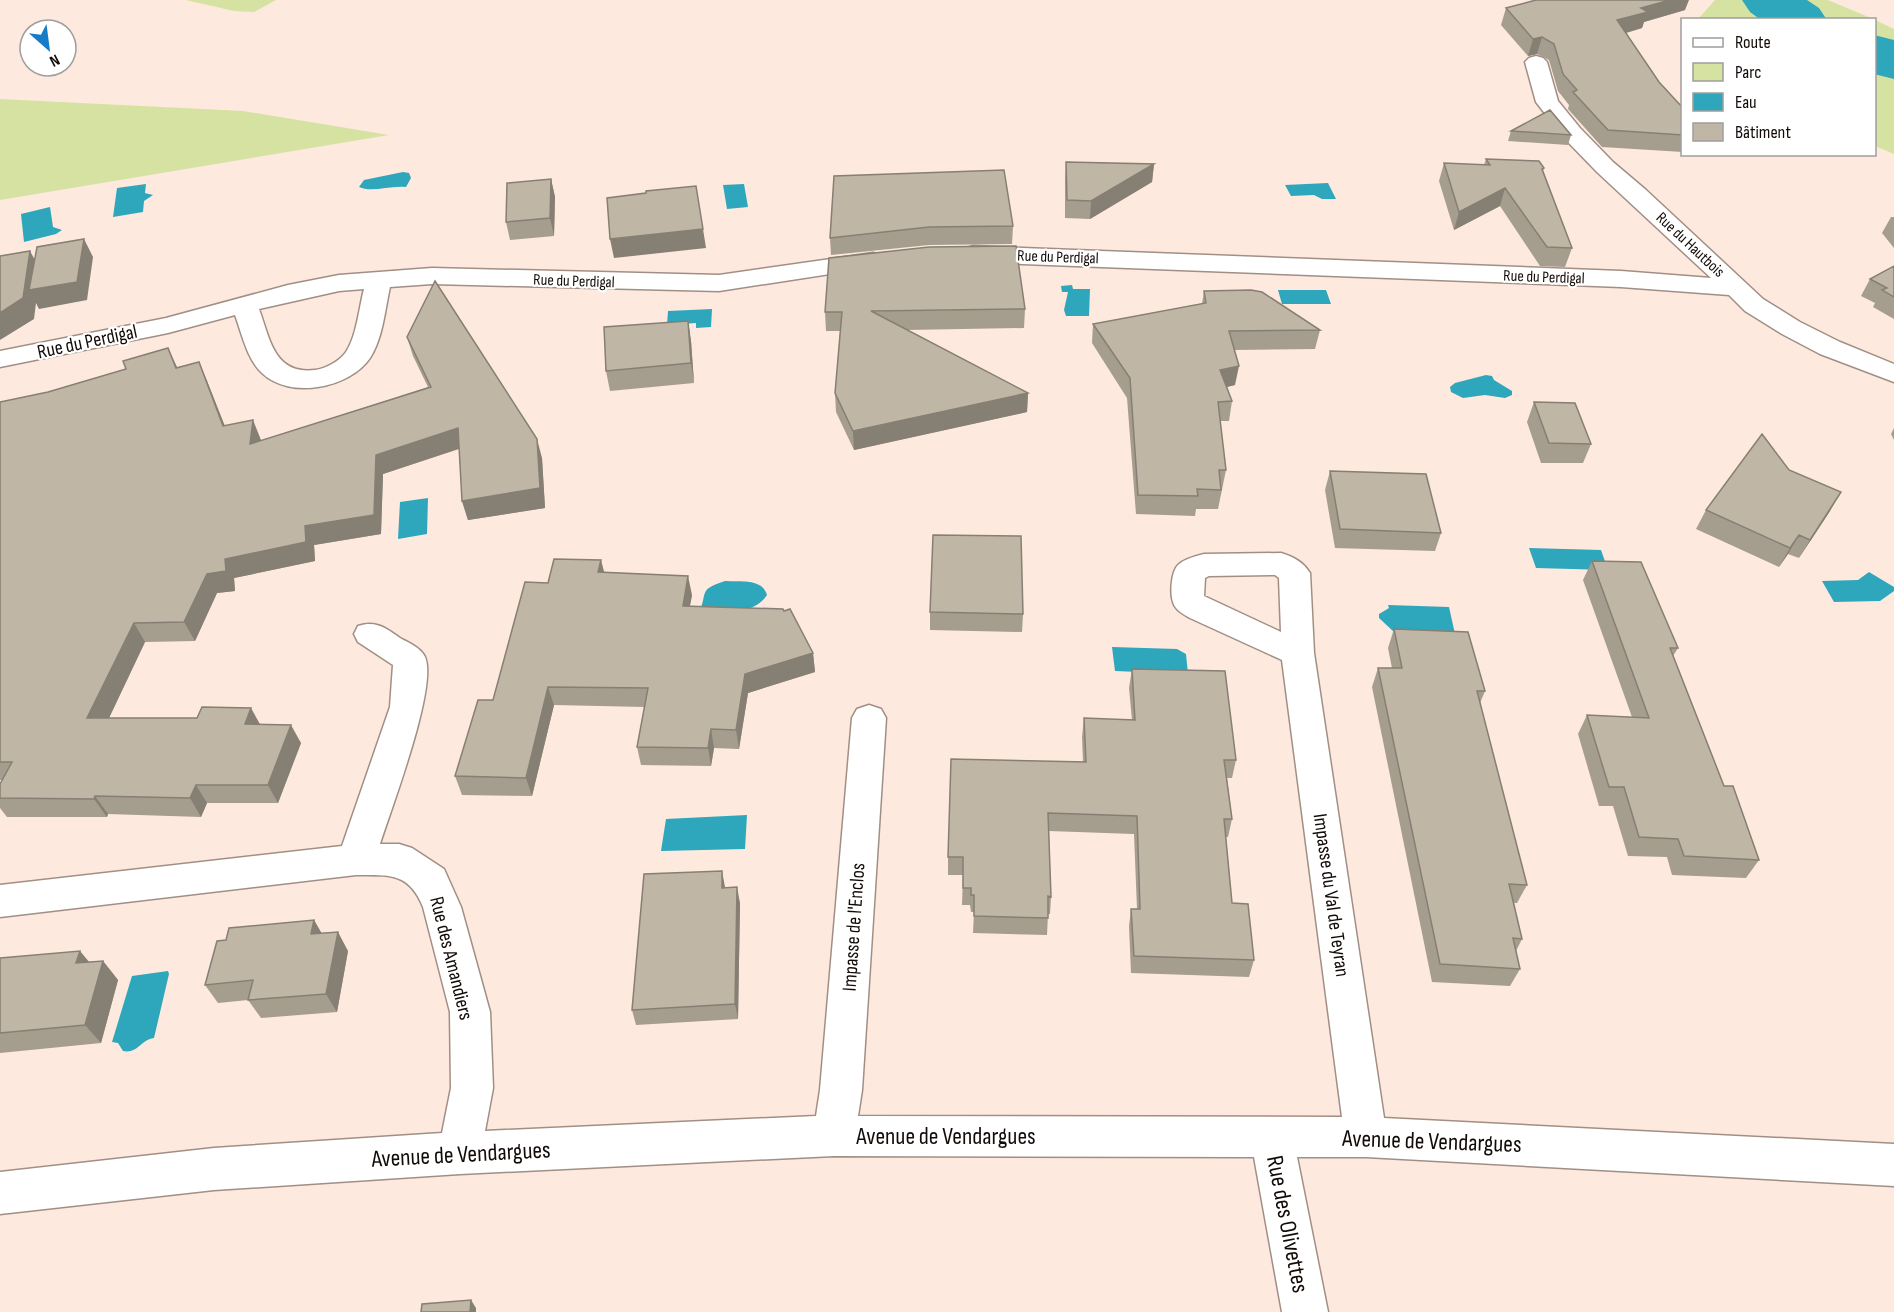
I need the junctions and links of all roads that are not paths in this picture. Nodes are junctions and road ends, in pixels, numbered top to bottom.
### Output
1 (1536, 62) edge
2 (951, 255) edge
3 (897, 258) edge
4 (379, 280) junction
5 (1738, 288) junction
6 (244, 304) junction
7 (0, 359) edge
8 (1894, 374) edge
9 (370, 634) dead end
10 (1298, 653) dead end
11 (869, 718) dead end
12 (356, 860) junction
13 (0, 901) edge
14 (834, 1136) junction
15 (1272, 1137) junction
16 (1366, 1137) junction
17 (460, 1153) junction
18 (1894, 1165) edge
19 (0, 1193) edge
20 (1305, 1312) edge

1 - 5 street, Rue du Hautbois
2 - 5 street, Rue du Perdigal
3 - 4 street, Rue du Perdigal
4 - 6 street, Rue du Perdigal
4 - 6 street
5 - 8 street, Rue du Hautbois
6 - 7 street, Rue du Perdigal
9 - 12 street
10 - 16 street, Impasse du Val de Teyran
11 - 14 street, Impasse de l'Enclos
12 - 13 street, Rue des Amandiers
12 - 17 street, Rue des Amandiers
14 - 15 street, Avenue de Vendargues
14 - 17 street, Avenue de Vendargues
15 - 16 street, Avenue de Vendargues
15 - 20 street, Rue des Olivettes
16 - 18 street, Avenue de Vendargues
17 - 19 street, Avenue de Vendargues

